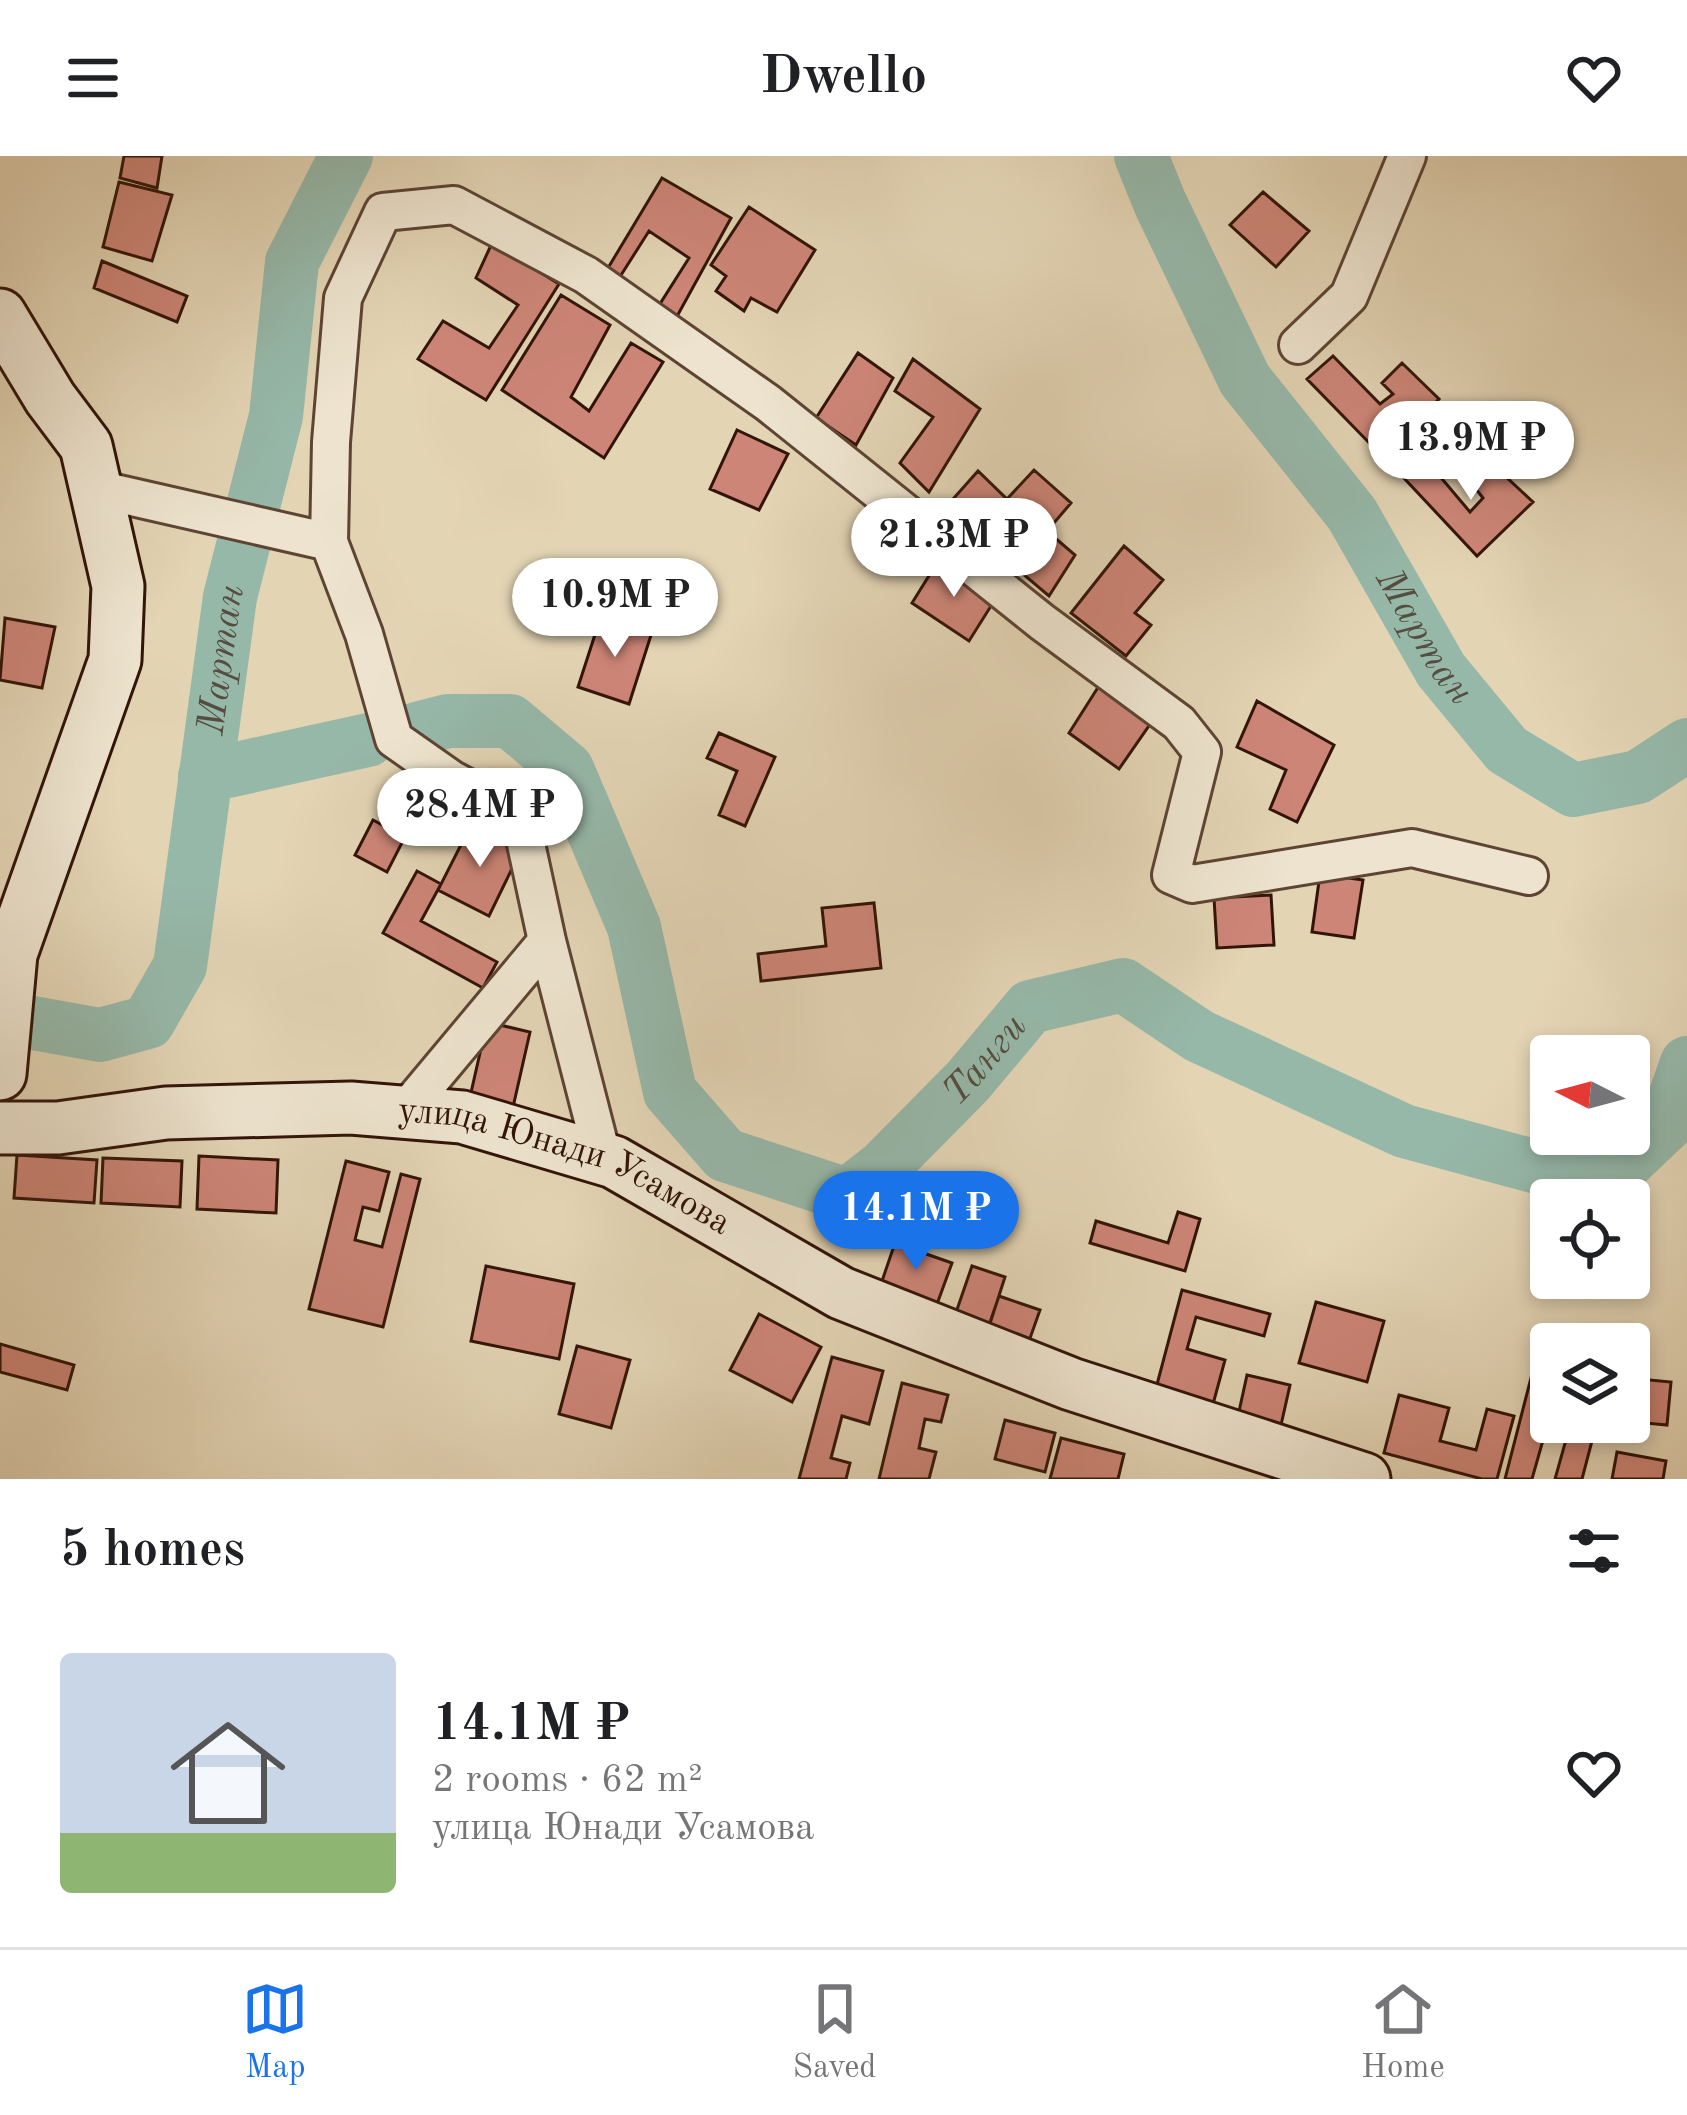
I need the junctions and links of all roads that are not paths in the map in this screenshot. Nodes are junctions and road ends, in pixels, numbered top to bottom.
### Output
1 (1407, 156) edge
2 (0, 315) edge
3 (1298, 345) dead end
4 (97, 489) junction
5 (329, 542) junction
6 (1529, 876) dead end
7 (547, 941) junction
8 (0, 1073) edge
9 (404, 1112) junction
10 (0, 1128) edge
11 (603, 1159) junction
12 (1354, 1478) edge

1 - 3 street
2 - 4 street
4 - 5 street
4 - 8 street
5 - 6 street
5 - 7 street
7 - 9 street
7 - 11 street
9 - 10 street, улица Юнади Усамова
9 - 11 street, улица Юнади Усамова
11 - 12 street, улица Юнади Усамова

